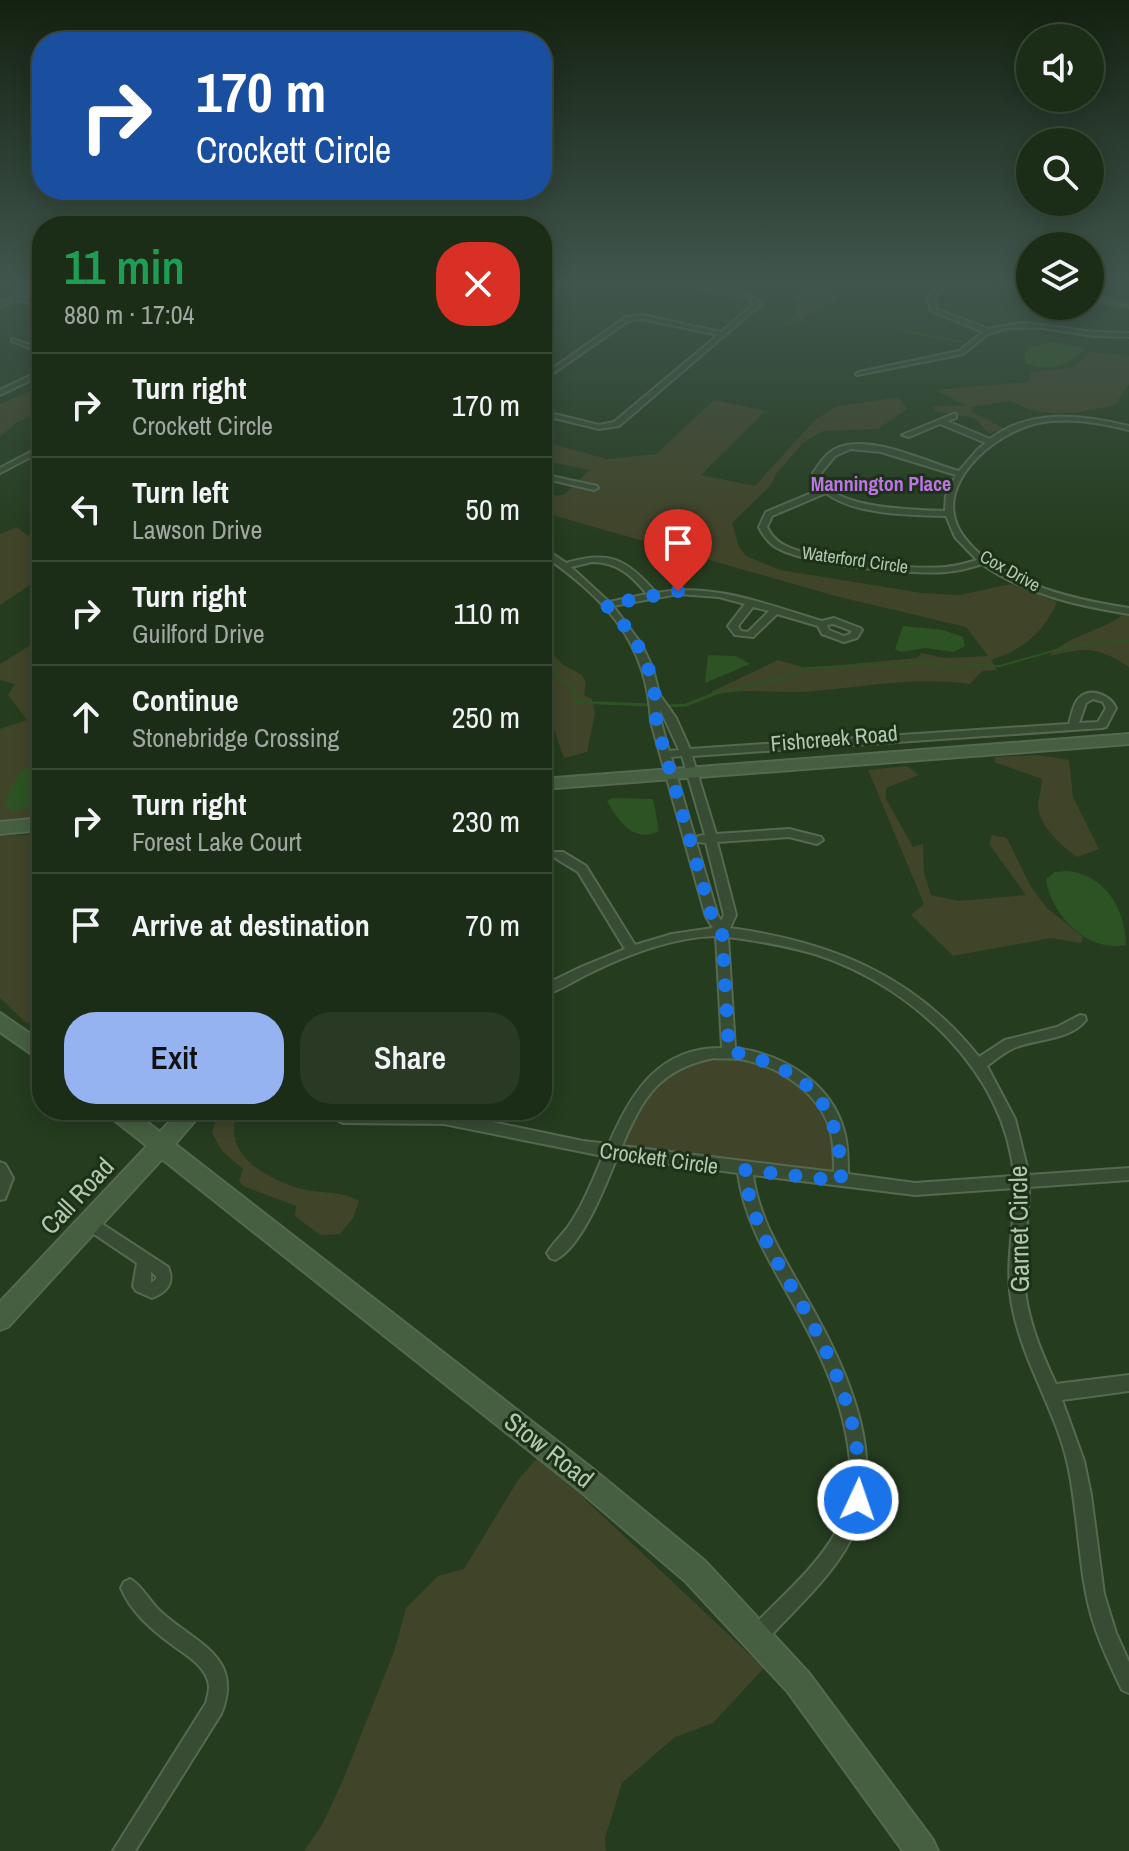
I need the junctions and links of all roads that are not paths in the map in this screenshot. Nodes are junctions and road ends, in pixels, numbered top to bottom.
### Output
1 (681, 369) edge
2 (881, 369) edge
3 (859, 374) dead end
4 (32, 377) edge
5 (0, 393) edge
6 (552, 415) edge
7 (953, 416) dead end
8 (940, 421) junction
9 (1129, 428) edge
10 (906, 435) dead end
11 (991, 442) junction
12 (32, 453) edge
13 (0, 471) edge
14 (961, 474) junction
15 (552, 478) edge
16 (594, 488) dead end
17 (826, 490) junction
18 (949, 514) junction
19 (552, 557) edge
20 (984, 560) junction
21 (564, 566) junction
22 (652, 594) junction
23 (751, 603) junction
24 (606, 605) junction
25 (775, 610) junction
26 (1129, 611) edge
27 (822, 624) dead end
28 (660, 704) junction
29 (1073, 727) dead end
30 (1129, 739) edge
31 (667, 754) junction
32 (685, 755) junction
33 (691, 772) junction
34 (674, 773) junction
35 (552, 783) edge
36 (32, 825) edge
37 (0, 828) edge
38 (709, 838) junction
39 (691, 840) junction
40 (817, 840) dead end
41 (559, 855) dead end
42 (722, 932) junction
43 (631, 949) junction
44 (552, 986) edge
45 (1080, 1020) dead end
46 (0, 1021) edge
47 (32, 1045) edge
48 (729, 1051) junction
49 (979, 1064) junction
50 (129, 1120) edge
51 (185, 1120) edge
52 (454, 1120) edge
53 (162, 1145) junction
54 (614, 1151) junction
55 (0, 1168) edge
56 (745, 1170) junction
57 (1129, 1174) edge
58 (841, 1181) junction
59 (1021, 1182) junction
60 (0, 1194) edge
61 (90, 1223) junction
62 (555, 1253) dead end
63 (145, 1261) dead end
64 (0, 1319) edge
65 (1129, 1383) edge
66 (1052, 1393) junction
67 (130, 1588) dead end
68 (758, 1635) junction
69 (1129, 1683) edge
70 (123, 1851) edge
71 (922, 1851) edge

1 - 6 street
2 - 3 street
4 - 5 street
7 - 8 street
8 - 10 street
8 - 11 street
9 - 11 street
11 - 14 street
12 - 13 street
14 - 17 street
14 - 18 street
15 - 16 street
17 - 18 street
17 - 20 street, Waterford Circle
18 - 20 street, Cox Drive
19 - 21 street
20 - 26 street, Cox Drive
21 - 22 street
21 - 24 street
22 - 23 street
22 - 24 street
23 - 25 street
23 - 25 street
24 - 28 street
25 - 27 street
28 - 31 street
28 - 32 street
29 - 32 street
30 - 33 street, Fishcreek Road
31 - 32 street
31 - 34 street
32 - 33 street
33 - 34 street, Fishcreek Road
33 - 38 street
34 - 35 street, Fishcreek Road
34 - 39 street
36 - 37 street
38 - 39 street
38 - 40 street
38 - 42 street
39 - 42 street
41 - 43 street
42 - 43 street, Garnet Circle
42 - 48 street
42 - 49 street, Garnet Circle
43 - 44 street, Garnet Circle
45 - 49 street
46 - 47 street
48 - 54 street
48 - 58 street
49 - 59 street, Garnet Circle
50 - 53 street, Stow Road
51 - 53 street, Call Road
52 - 54 street, Crockett Circle
53 - 61 street, Call Road
53 - 68 street, Stow Road
54 - 56 street, Crockett Circle
54 - 62 street
55 - 60 street
56 - 58 street, Crockett Circle
56 - 68 street
57 - 59 street, Crockett Circle
58 - 59 street, Crockett Circle
59 - 66 street, Garnet Circle
61 - 63 street
61 - 64 street, Call Road
65 - 66 street
66 - 69 street, Garnet Circle
67 - 70 street
68 - 71 street, Stow Road

